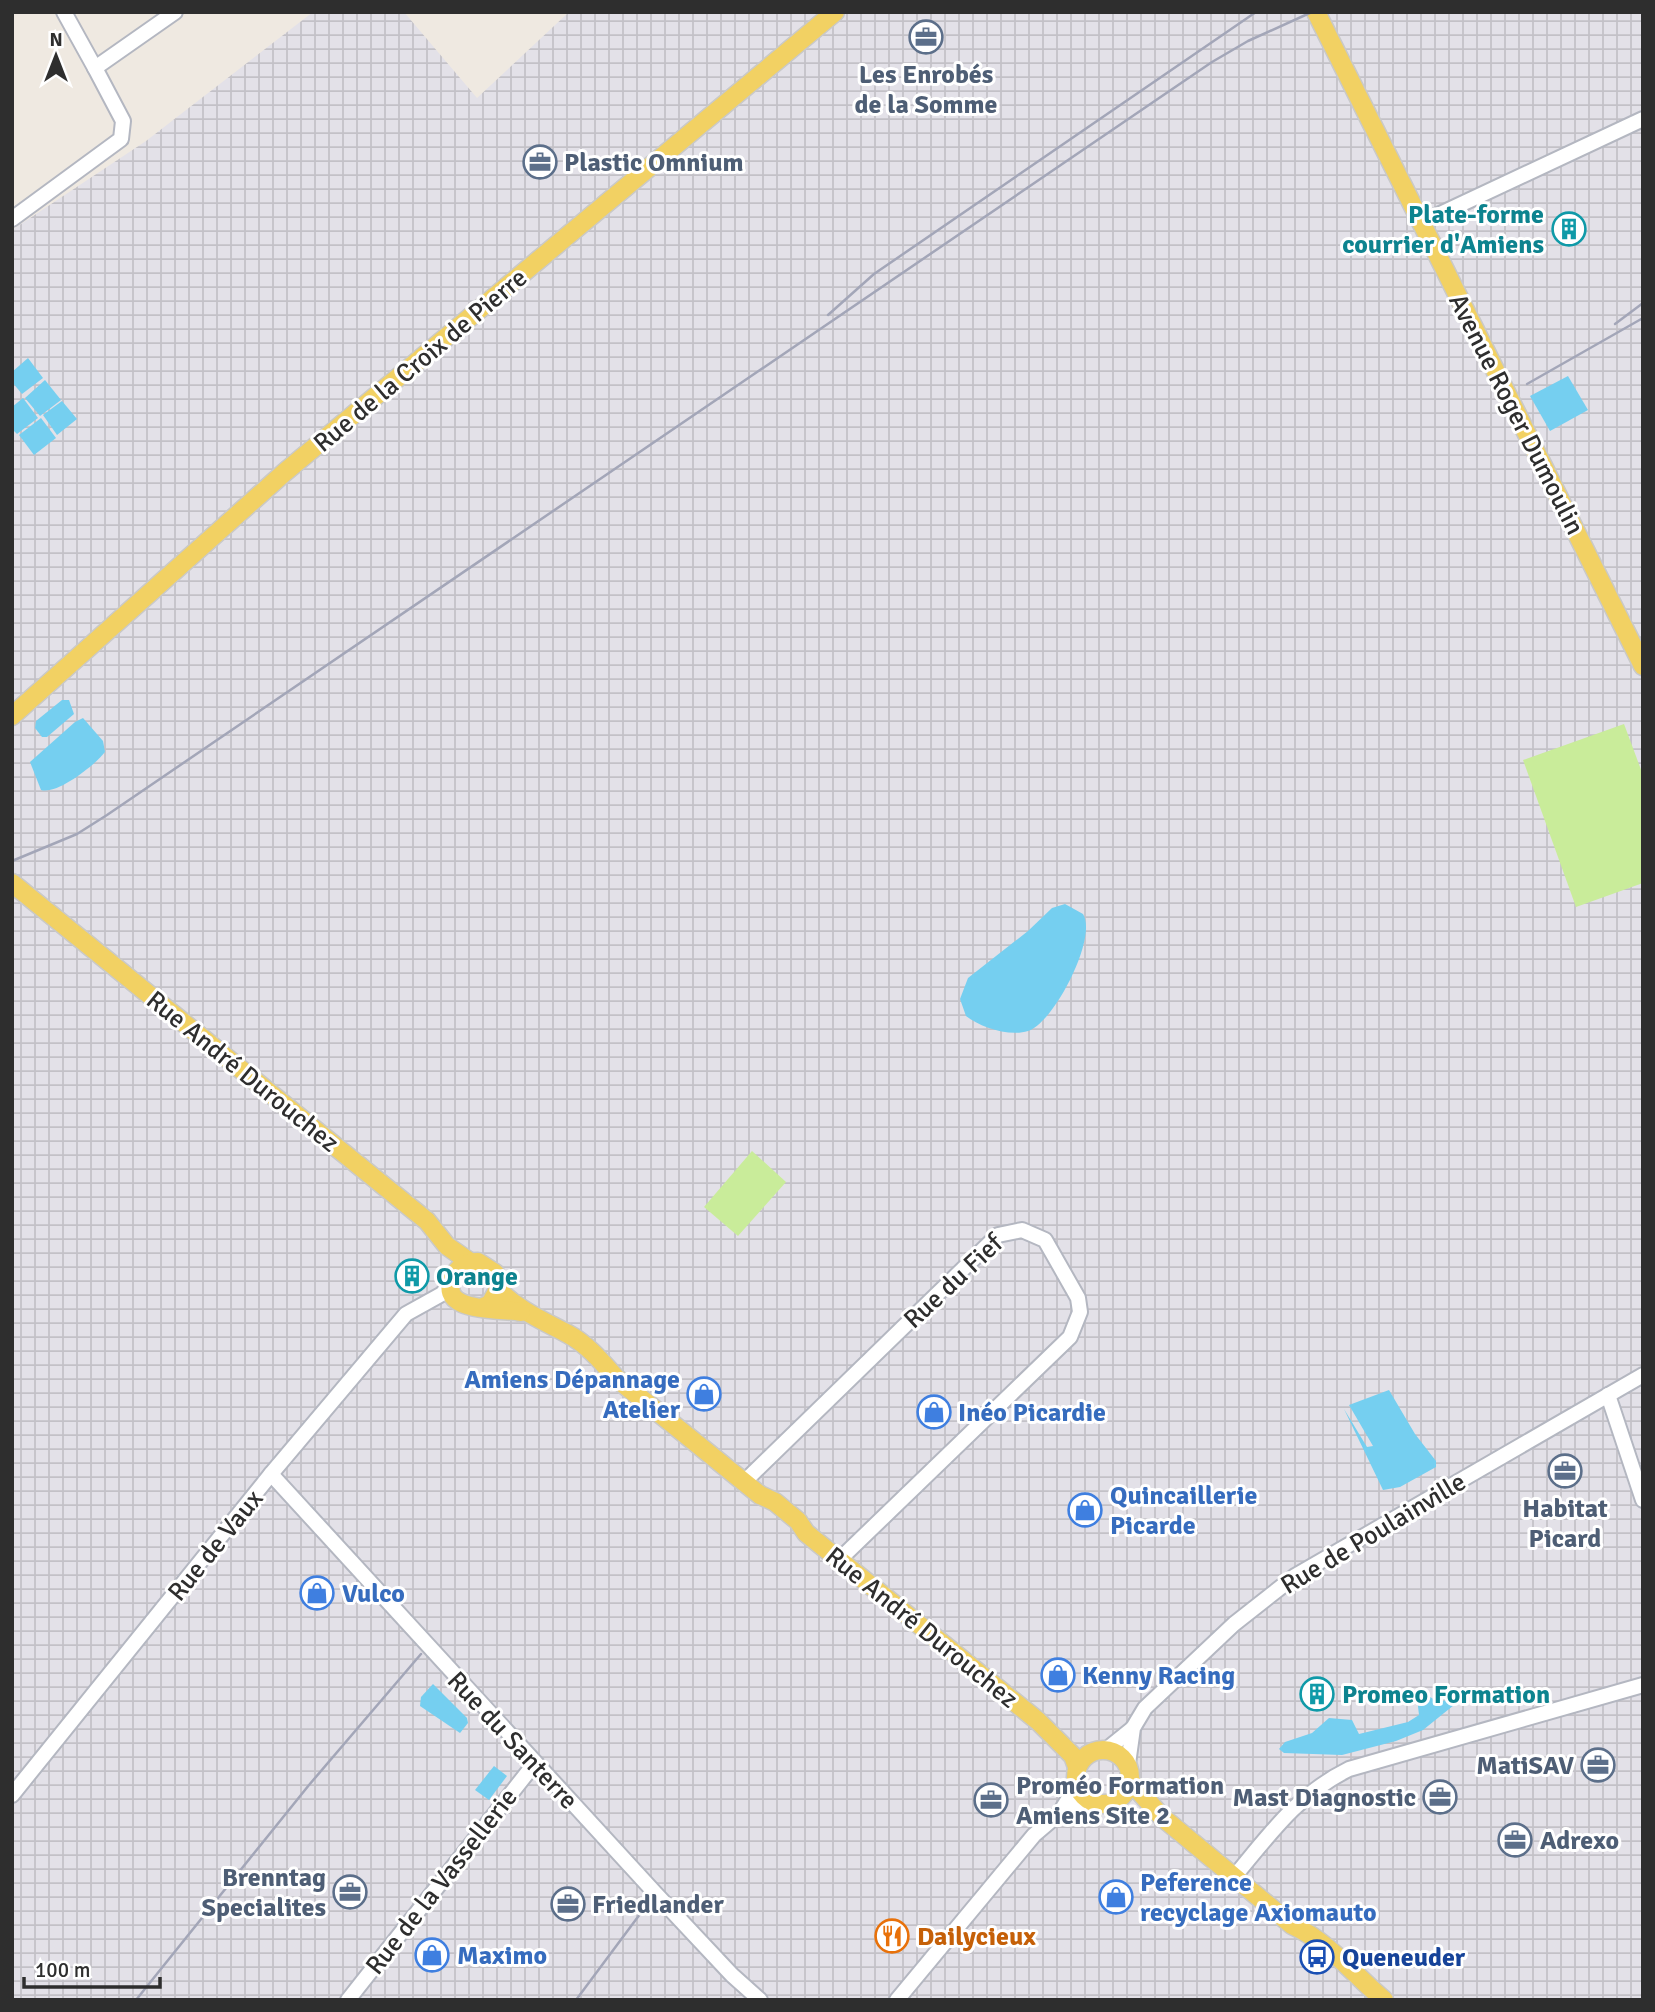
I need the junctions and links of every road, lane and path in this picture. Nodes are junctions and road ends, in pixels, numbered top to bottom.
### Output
1 (64, 12) edge
2 (175, 12) edge
3 (835, 12) edge
4 (1316, 12) edge
5 (95, 68) junction
6 (1643, 118) edge
7 (12, 219) edge
8 (1421, 223) junction
9 (1643, 666) edge
10 (12, 716) edge
11 (12, 883) edge
12 (447, 1246) junction
13 (470, 1262) junction
14 (453, 1279) junction
15 (498, 1290) junction
16 (458, 1302) junction
17 (426, 1305) junction
18 (483, 1307) junction
19 (525, 1313) junction
20 (1643, 1375) edge
21 (1608, 1395) junction
22 (271, 1474) junction
23 (744, 1482) junction
24 (1643, 1500) edge
25 (839, 1560) junction
26 (1643, 1685) edge
27 (1038, 1721) junction
28 (1133, 1728) junction
29 (1100, 1750) junction
30 (535, 1763) junction
31 (1129, 1772) junction
32 (1077, 1776) junction
33 (12, 1796) edge
34 (1090, 1801) junction
35 (1115, 1802) junction
36 (1061, 1812) junction
37 (1162, 1817) junction
38 (1234, 1877) junction
39 (348, 2000) edge
40 (760, 2000) edge
41 (897, 2000) edge
42 (1384, 2000) edge

1 - 5 street
2 - 5 street
3 - 10 main road, Rue de la Croix de Pierre
4 - 8 main road, Avenue Roger Dumoulin
5 - 7 street
6 - 8 street
8 - 9 main road, Avenue Roger Dumoulin
11 - 12 main road, Rue André Durouchez
12 - 13 main road, Rue André Durouchez
12 - 14 main road
13 - 14 main road
13 - 15 main road
14 - 16 main road
14 - 17 street, Rue de Vaux
15 - 18 main road
15 - 19 main road, Rue André Durouchez
16 - 17 street, Rue de Vaux
16 - 18 main road
17 - 22 street, Rue de Vaux
18 - 19 main road
19 - 23 main road, Rue André Durouchez
20 - 21 street, Rue de Poulainville
21 - 24 street
21 - 28 street, Rue de Poulainville
22 - 30 street, Rue du Santerre
22 - 33 street, Rue de Vaux
23 - 25 main road, Rue André Durouchez
23 - 25 street, Rue du Fief
25 - 27 main road, Rue André Durouchez
26 - 38 street
27 - 29 main road, Rue André Durouchez
27 - 32 main road, Rue André Durouchez
28 - 29 street, Rue de Poulainville
28 - 31 street, Rue de Poulainville
29 - 31 main road
29 - 32 main road
30 - 39 street, Rue de la Vassellerie
30 - 40 street, Rue du Santerre
31 - 35 main road
31 - 37 main road
32 - 34 main road
32 - 36 street
34 - 35 main road
34 - 36 street
35 - 37 main road
36 - 41 street
37 - 38 main road
38 - 42 main road

